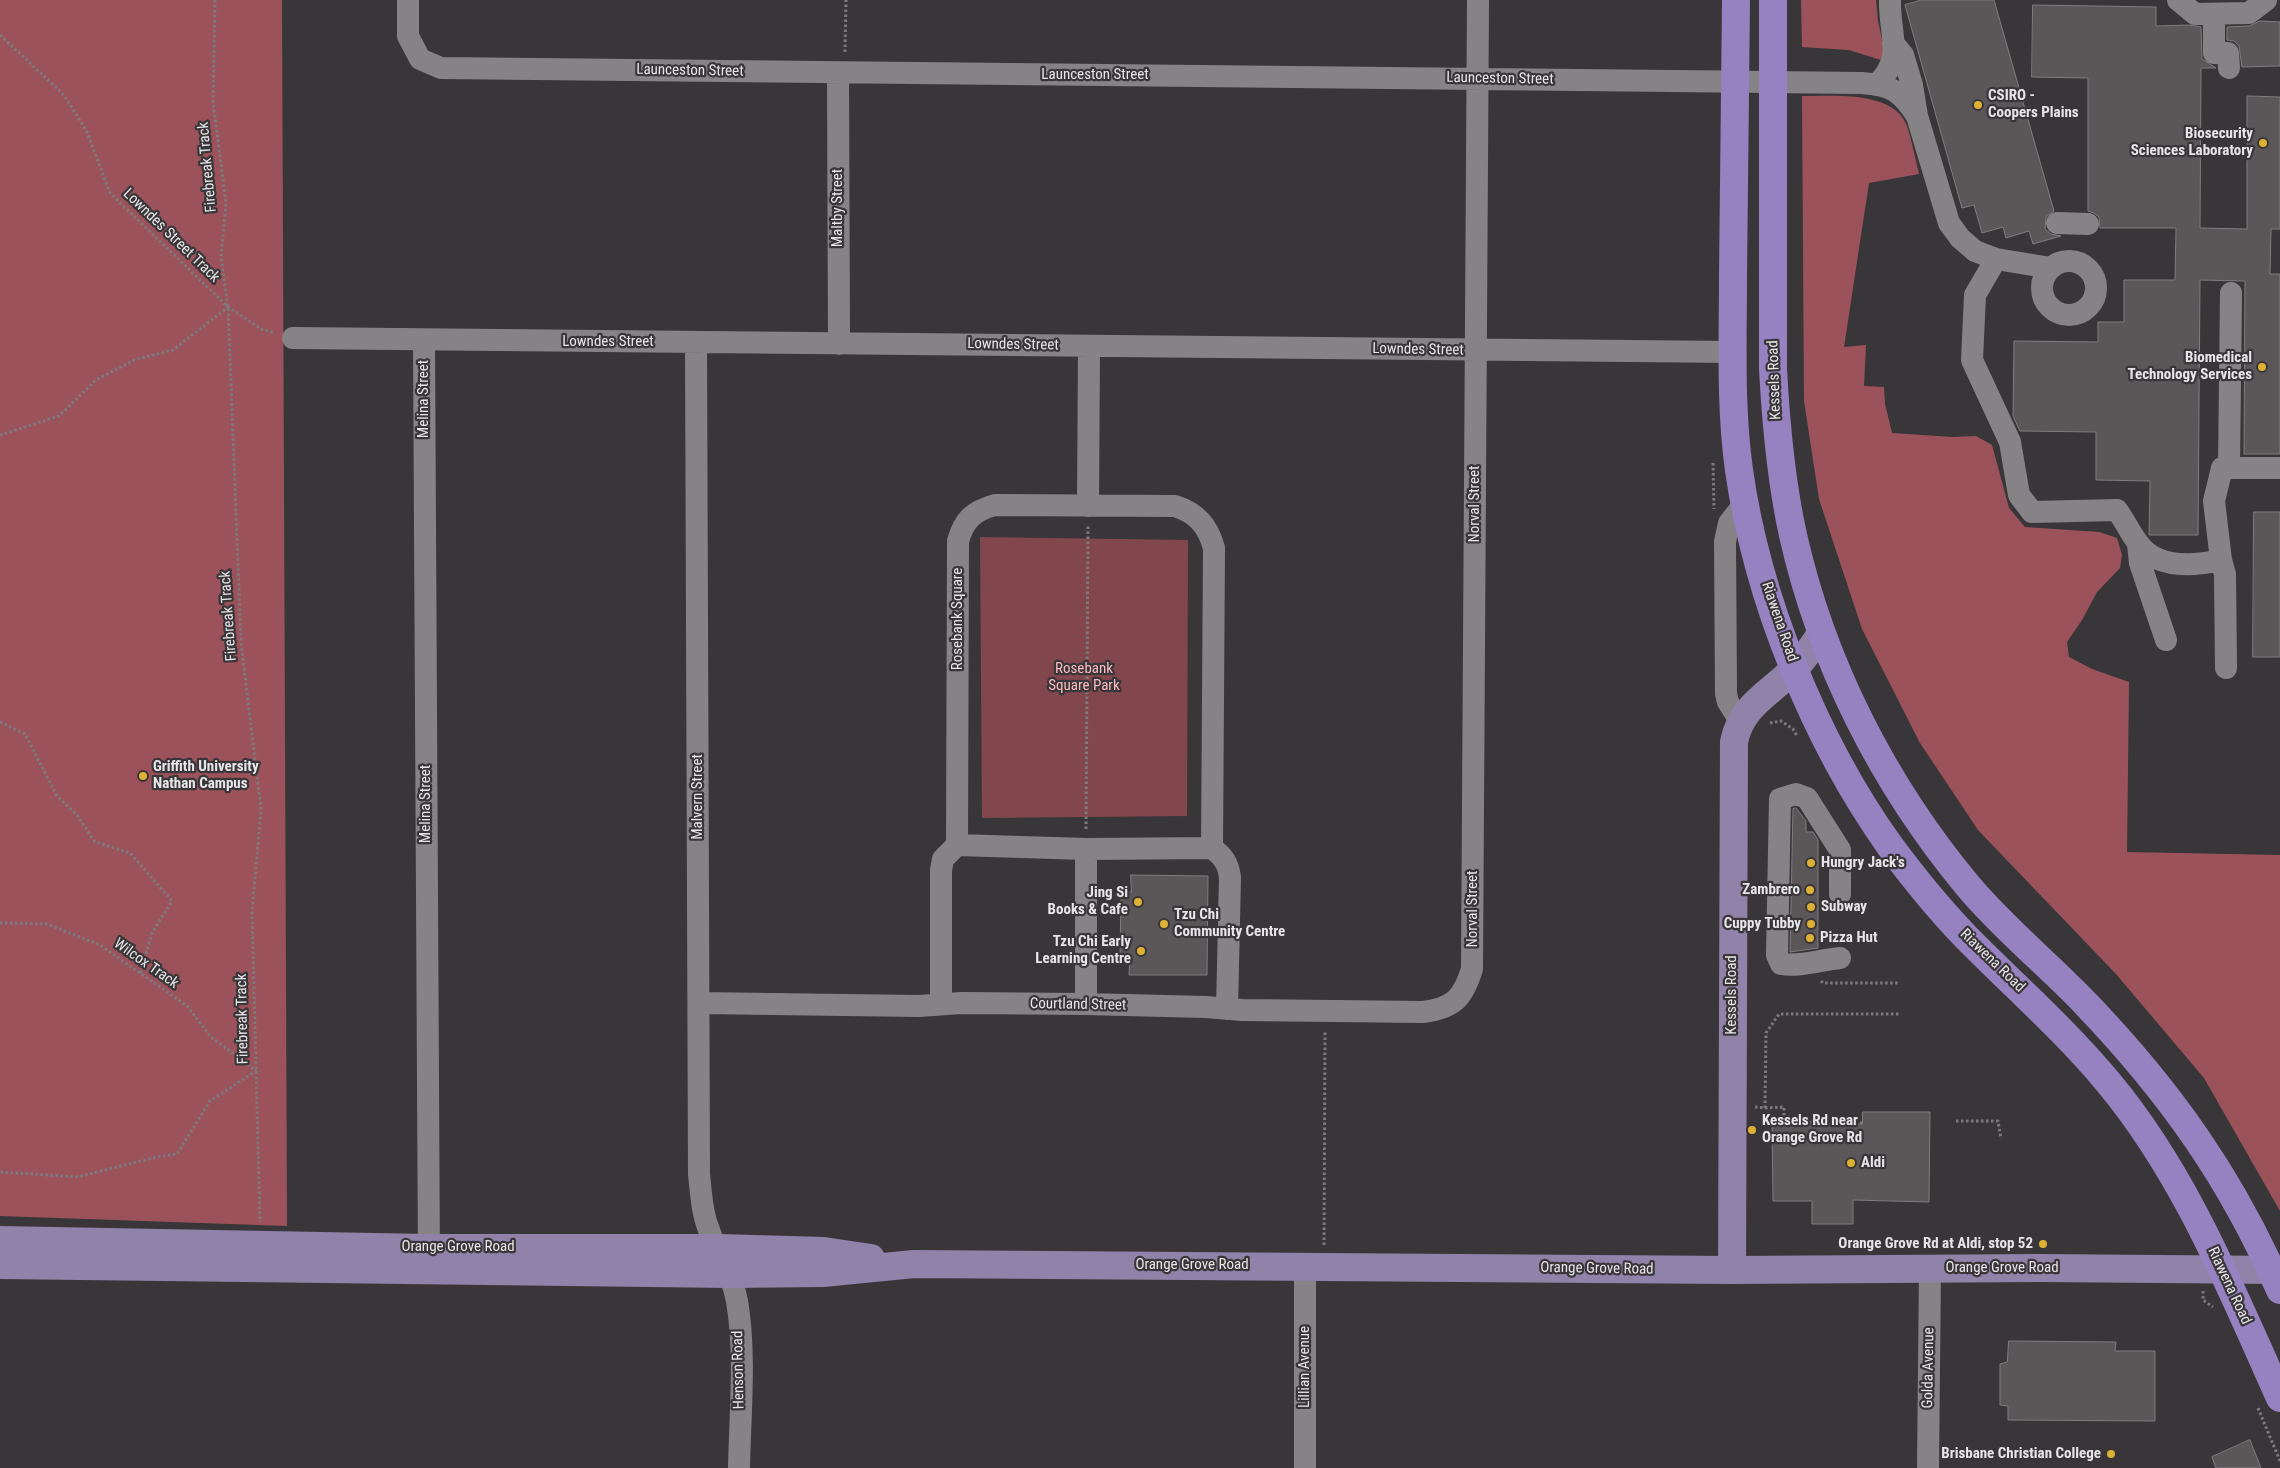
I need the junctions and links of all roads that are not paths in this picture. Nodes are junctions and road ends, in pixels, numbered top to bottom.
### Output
1 (408, 0) edge
2 (1478, 0) edge
3 (1736, 0) edge
4 (1773, 0) edge
5 (1890, 0) edge
6 (2178, 0) edge
7 (2266, 0) edge
8 (2214, 14) junction
9 (1893, 43) junction
10 (2229, 68) dead end
11 (838, 73) junction
12 (1478, 79) junction
13 (1735, 81) junction
14 (1772, 82) junction
15 (1876, 84) junction
16 (1917, 116) junction
17 (2057, 223) dead end
18 (2088, 224) dead end
19 (1996, 259) junction
20 (2051, 268) dead end
21 (2231, 293) dead end
22 (292, 338) road end
23 (424, 340) junction
24 (696, 342) junction
25 (839, 344) junction
26 (1089, 346) junction
27 (1476, 350) junction
28 (1732, 352) junction
29 (2229, 468) junction
30 (2280, 468) edge
31 (1744, 504) junction
32 (1088, 506) junction
33 (2138, 544) junction
34 (2221, 560) junction
35 (1821, 634) junction
36 (2166, 640) dead end
37 (1795, 668) junction
38 (2226, 668) dead end
39 (1740, 721) junction
40 (957, 845) junction
41 (1212, 848) junction
42 (1086, 849) junction
43 (1840, 894) dead end
44 (1840, 958) dead end
45 (1455, 1002) joint
46 (699, 1003) junction
47 (941, 1004) junction
48 (1086, 1004) junction
49 (1227, 1009) junction
50 (0, 1240) edge
51 (718, 1248) junction
52 (429, 1258) junction
53 (914, 1264) junction
54 (0, 1265) edge
55 (1315, 1266) junction
56 (1930, 1268) junction
57 (1732, 1270) junction
58 (2222, 1270) junction
59 (730, 1274) junction
60 (2277, 1277) edge
61 (2280, 1398) edge
62 (739, 1468) edge
63 (1305, 1468) edge
64 (1928, 1468) edge

1 - 11 street, Launceston Street
2 - 12 street, Norval Street
3 - 13 highway
4 - 14 highway, Kessels Road
5 - 9 street
6 - 8 street
7 - 8 street
8 - 10 street
9 - 15 street
9 - 16 street
11 - 12 street, Launceston Street
11 - 25 street, Maltby Street
12 - 13 street, Launceston Street
12 - 27 street, Norval Street
13 - 14 street, Launceston Street
13 - 28 highway
14 - 15 street, Launceston Street
14 - 35 highway, Kessels Road
15 - 16 street
16 - 19 street
17 - 18 street
19 - 20 street
19 - 33 street
21 - 29 street
22 - 23 street, Lowndes Street
23 - 24 street, Lowndes Street
23 - 52 street, Melina Street
24 - 25 street, Lowndes Street
24 - 46 street, Malvern Street
25 - 26 street, Lowndes Street
26 - 27 street, Lowndes Street
26 - 32 street
27 - 28 street, Lowndes Street
27 - 45 street, Norval Street
28 - 31 highway
29 - 30 street
29 - 34 street
31 - 37 highway, Riawena Road
31 - 39 street
32 - 40 street, Rosebank Square
32 - 41 street, Rosebank Square
33 - 34 street
33 - 36 street
34 - 38 street
35 - 37 main road, Kessels Road
35 - 60 highway
37 - 39 main road, Kessels Road
37 - 58 highway, Riawena Road
39 - 57 main road, Kessels Road
40 - 42 street
40 - 47 street
41 - 42 street
41 - 49 street
42 - 48 street
43 - 44 street
45 - 49 street, Courtland Street
46 - 47 street, Courtland Street
46 - 51 street, Malvern Street
47 - 48 street, Courtland Street
48 - 49 street, Courtland Street
50 - 52 main road, Orange Grove Road
51 - 52 main road, Orange Grove Road
51 - 53 main road, Orange Grove Road
51 - 59 street, Henson Road
52 - 54 main road, Orange Grove Road
52 - 59 main road, Orange Grove Road
53 - 55 main road, Orange Grove Road
53 - 59 main road, Orange Grove Road
55 - 57 main road, Orange Grove Road
55 - 63 street, Lillian Avenue
56 - 57 main road, Orange Grove Road
56 - 58 main road, Orange Grove Road
56 - 64 street, Golda Avenue
58 - 60 main road, Orange Grove Road
58 - 61 highway, Riawena Road
59 - 62 street, Henson Road

